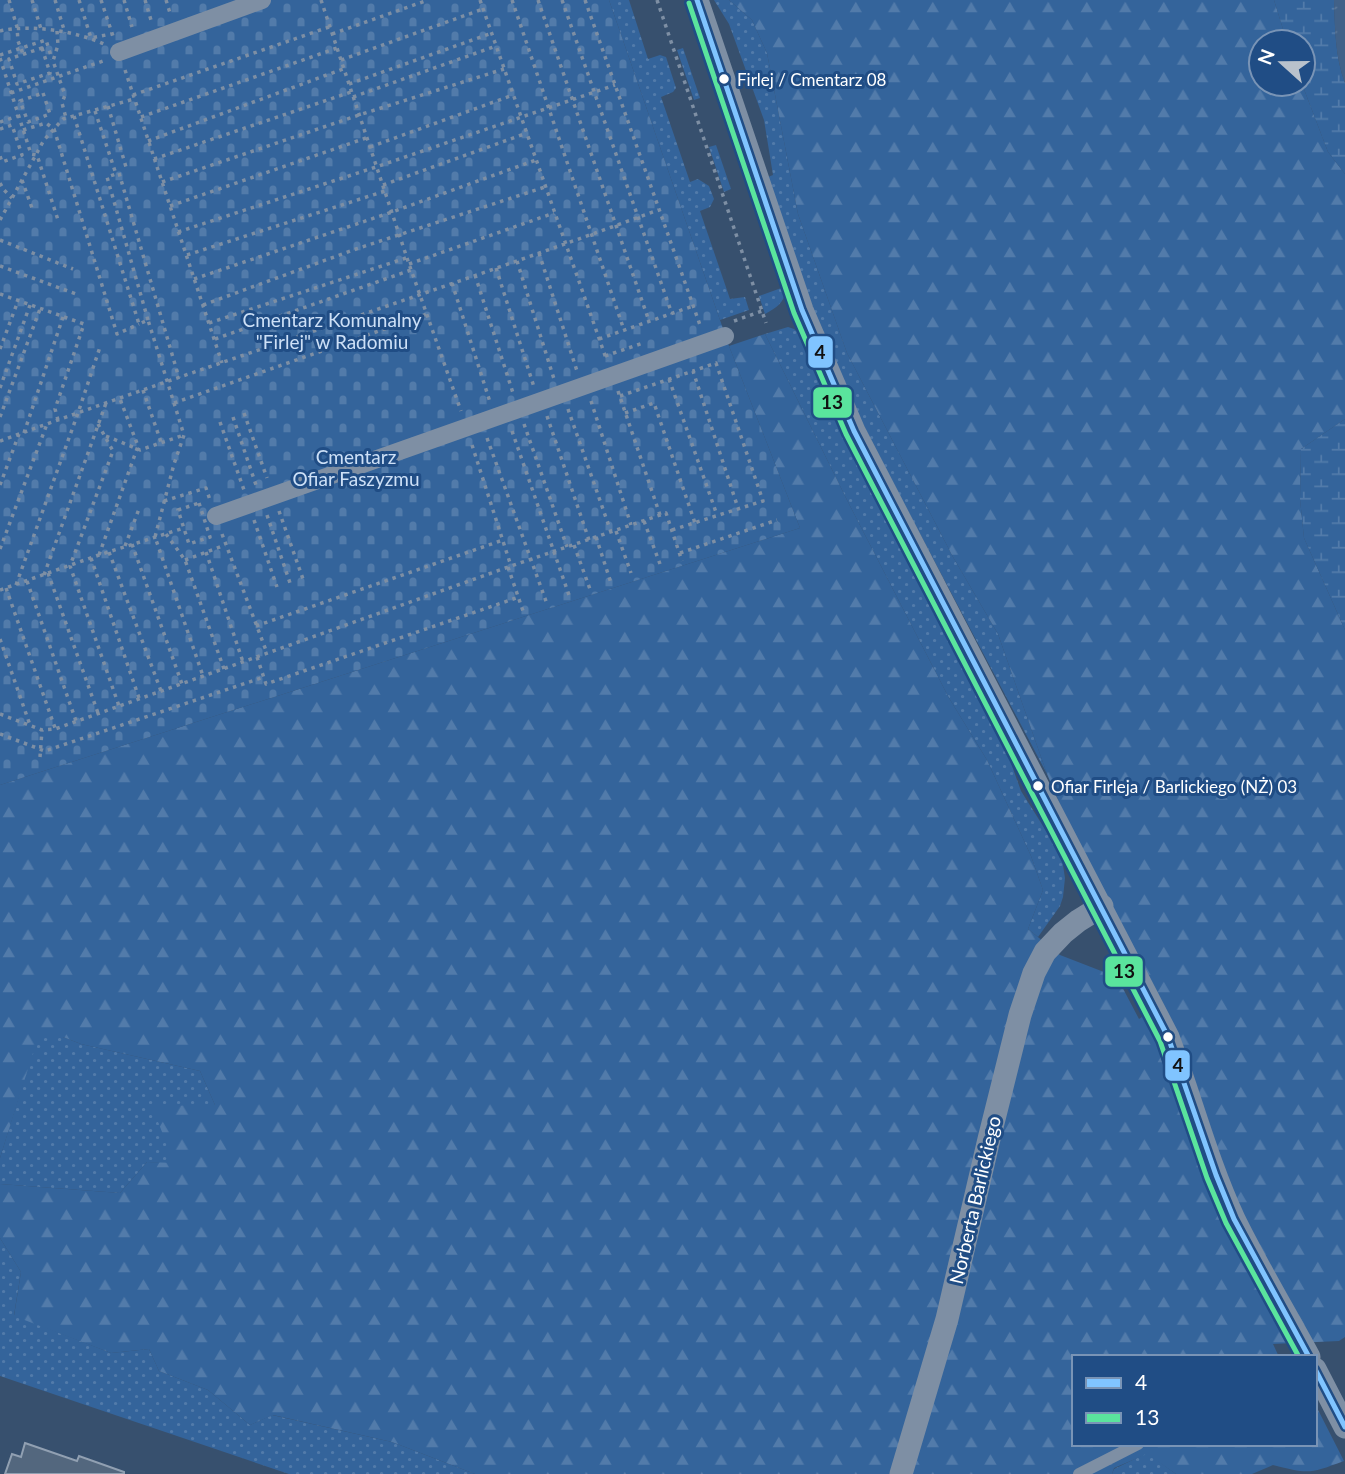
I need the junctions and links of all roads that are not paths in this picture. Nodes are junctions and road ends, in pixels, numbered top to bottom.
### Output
1 (262, 0) edge
2 (697, 0) edge
3 (119, 52) road end
4 (725, 336) dead end
5 (216, 516) road end
6 (1101, 906) junction
7 (1063, 933) junction
8 (1117, 938) junction
9 (1308, 1355) edge
10 (1317, 1373) edge
11 (1345, 1427) edge
12 (1134, 1446) edge
13 (901, 1474) edge
14 (1079, 1474) edge

1 - 3 street
2 - 6 street
4 - 5 street
6 - 7 street, Norberta Barlickiego
6 - 8 street
7 - 8 street
7 - 13 street, Norberta Barlickiego
8 - 9 street
10 - 11 street
12 - 14 lane

